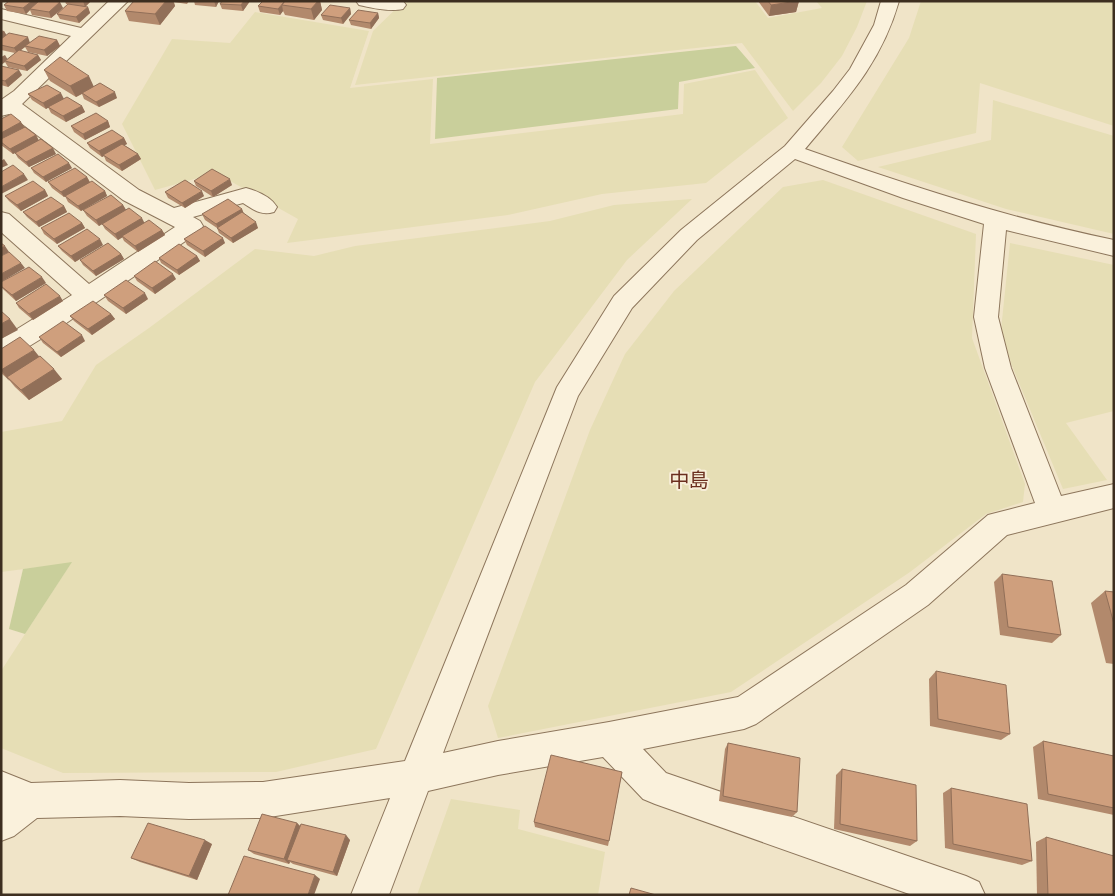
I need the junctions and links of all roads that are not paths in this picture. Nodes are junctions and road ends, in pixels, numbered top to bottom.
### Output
1 (5, 1) edge
2 (119, 1) edge
3 (365, 1) edge
4 (890, 1) edge
5 (1, 4) edge
6 (397, 5) dead end
7 (1, 14) edge
8 (84, 34) junction
9 (8, 100) edge
10 (792, 151) junction
11 (266, 207) dead end
12 (172, 216) junction
13 (1, 219) edge
14 (996, 219) junction
15 (1114, 248) edge
16 (88, 296) junction
17 (1, 351) edge
18 (1114, 496) edge
19 (1052, 511) junction
20 (609, 739) junction
21 (416, 777) junction
22 (16, 795) edge
23 (1, 822) edge
24 (370, 895) edge
25 (966, 895) edge

1 - 5 street
2 - 8 street
3 - 6 street
4 - 10 street
7 - 8 street
8 - 9 street
9 - 12 street
10 - 14 street
10 - 21 street
11 - 12 street
12 - 16 street
13 - 16 street
14 - 15 street
14 - 19 street
16 - 17 street
18 - 19 street
19 - 20 street
20 - 21 street
20 - 25 street
21 - 22 street
21 - 24 street
22 - 23 street

